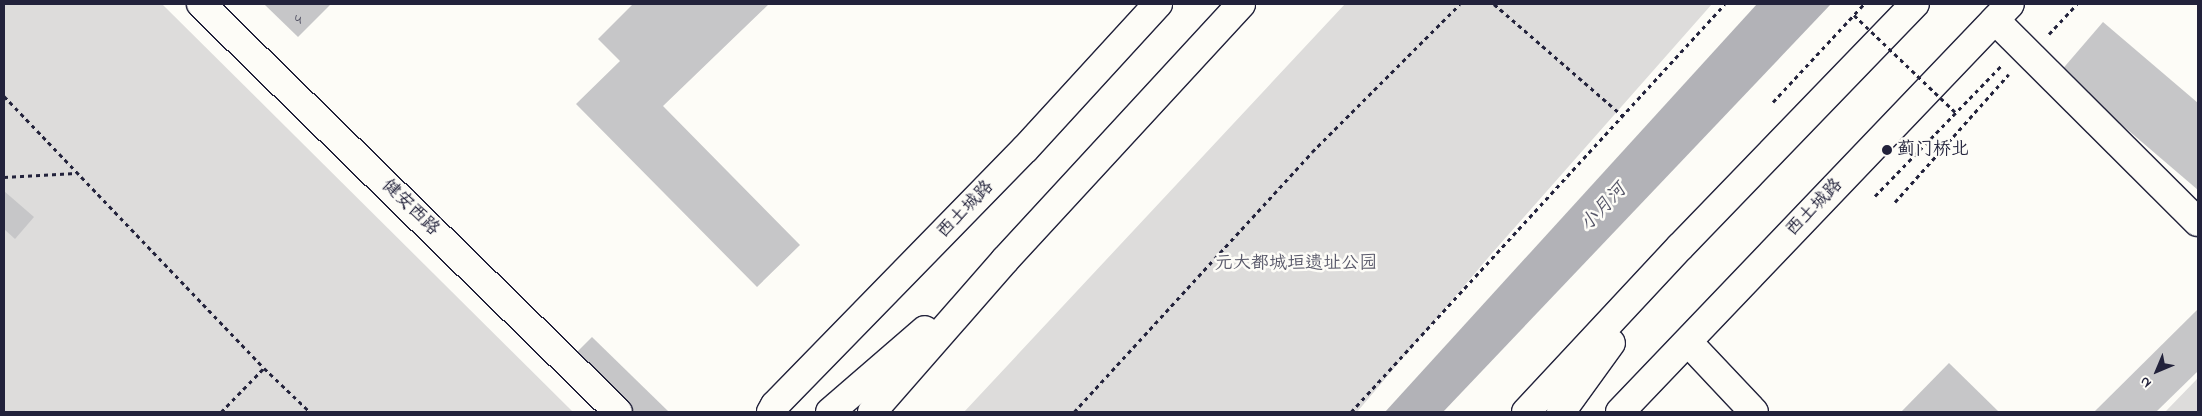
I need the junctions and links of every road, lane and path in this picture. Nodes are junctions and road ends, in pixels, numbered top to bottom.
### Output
1 (201, 4) edge
2 (1158, 4) edge
3 (1241, 4) edge
4 (1460, 4) edge
5 (1494, 4) edge
6 (1725, 4) edge
7 (1864, 4) edge
8 (1915, 4) edge
9 (2077, 4) edge
10 (2003, 12) edge
11 (1854, 15) junction
12 (2029, 54) junction
13 (2000, 66) dead end
14 (4, 96) edge
15 (1773, 102) dead end
16 (1955, 112) junction
17 (1623, 116) junction
18 (76, 172) junction
19 (4, 177) edge
20 (1875, 196) dead end
21 (1895, 202) dead end
22 (2198, 222) edge
23 (1680, 247) junction
24 (1005, 260) junction
25 (1688, 342) junction
26 (264, 368) junction
27 (221, 412) edge
28 (310, 412) edge
29 (618, 412) edge
30 (771, 412) edge
31 (830, 412) edge
32 (872, 412) edge
33 (1074, 412) edge
34 (1351, 412) edge
35 (1526, 412) edge
36 (1561, 412) edge
37 (1620, 412) edge
38 (1754, 412) edge

1 - 29 main road, 健安西路
2 - 30 main road, 西土城路
3 - 24 main road
4 - 33 path
5 - 17 path
6 - 17 path
7 - 11 path
8 - 23 main road
9 - 12 path
10 - 12 main road
10 - 25 main road, 西土城路
11 - 15 path
11 - 16 path, bridge
12 - 21 path
12 - 22 main road
13 - 16 path
14 - 18 path
16 - 20 path
17 - 34 path
18 - 19 path
18 - 26 path
23 - 35 main road
23 - 36 main road
24 - 31 main road
24 - 32 main road
25 - 37 main road, 西土城路
25 - 38 main road
26 - 27 path
26 - 28 path

